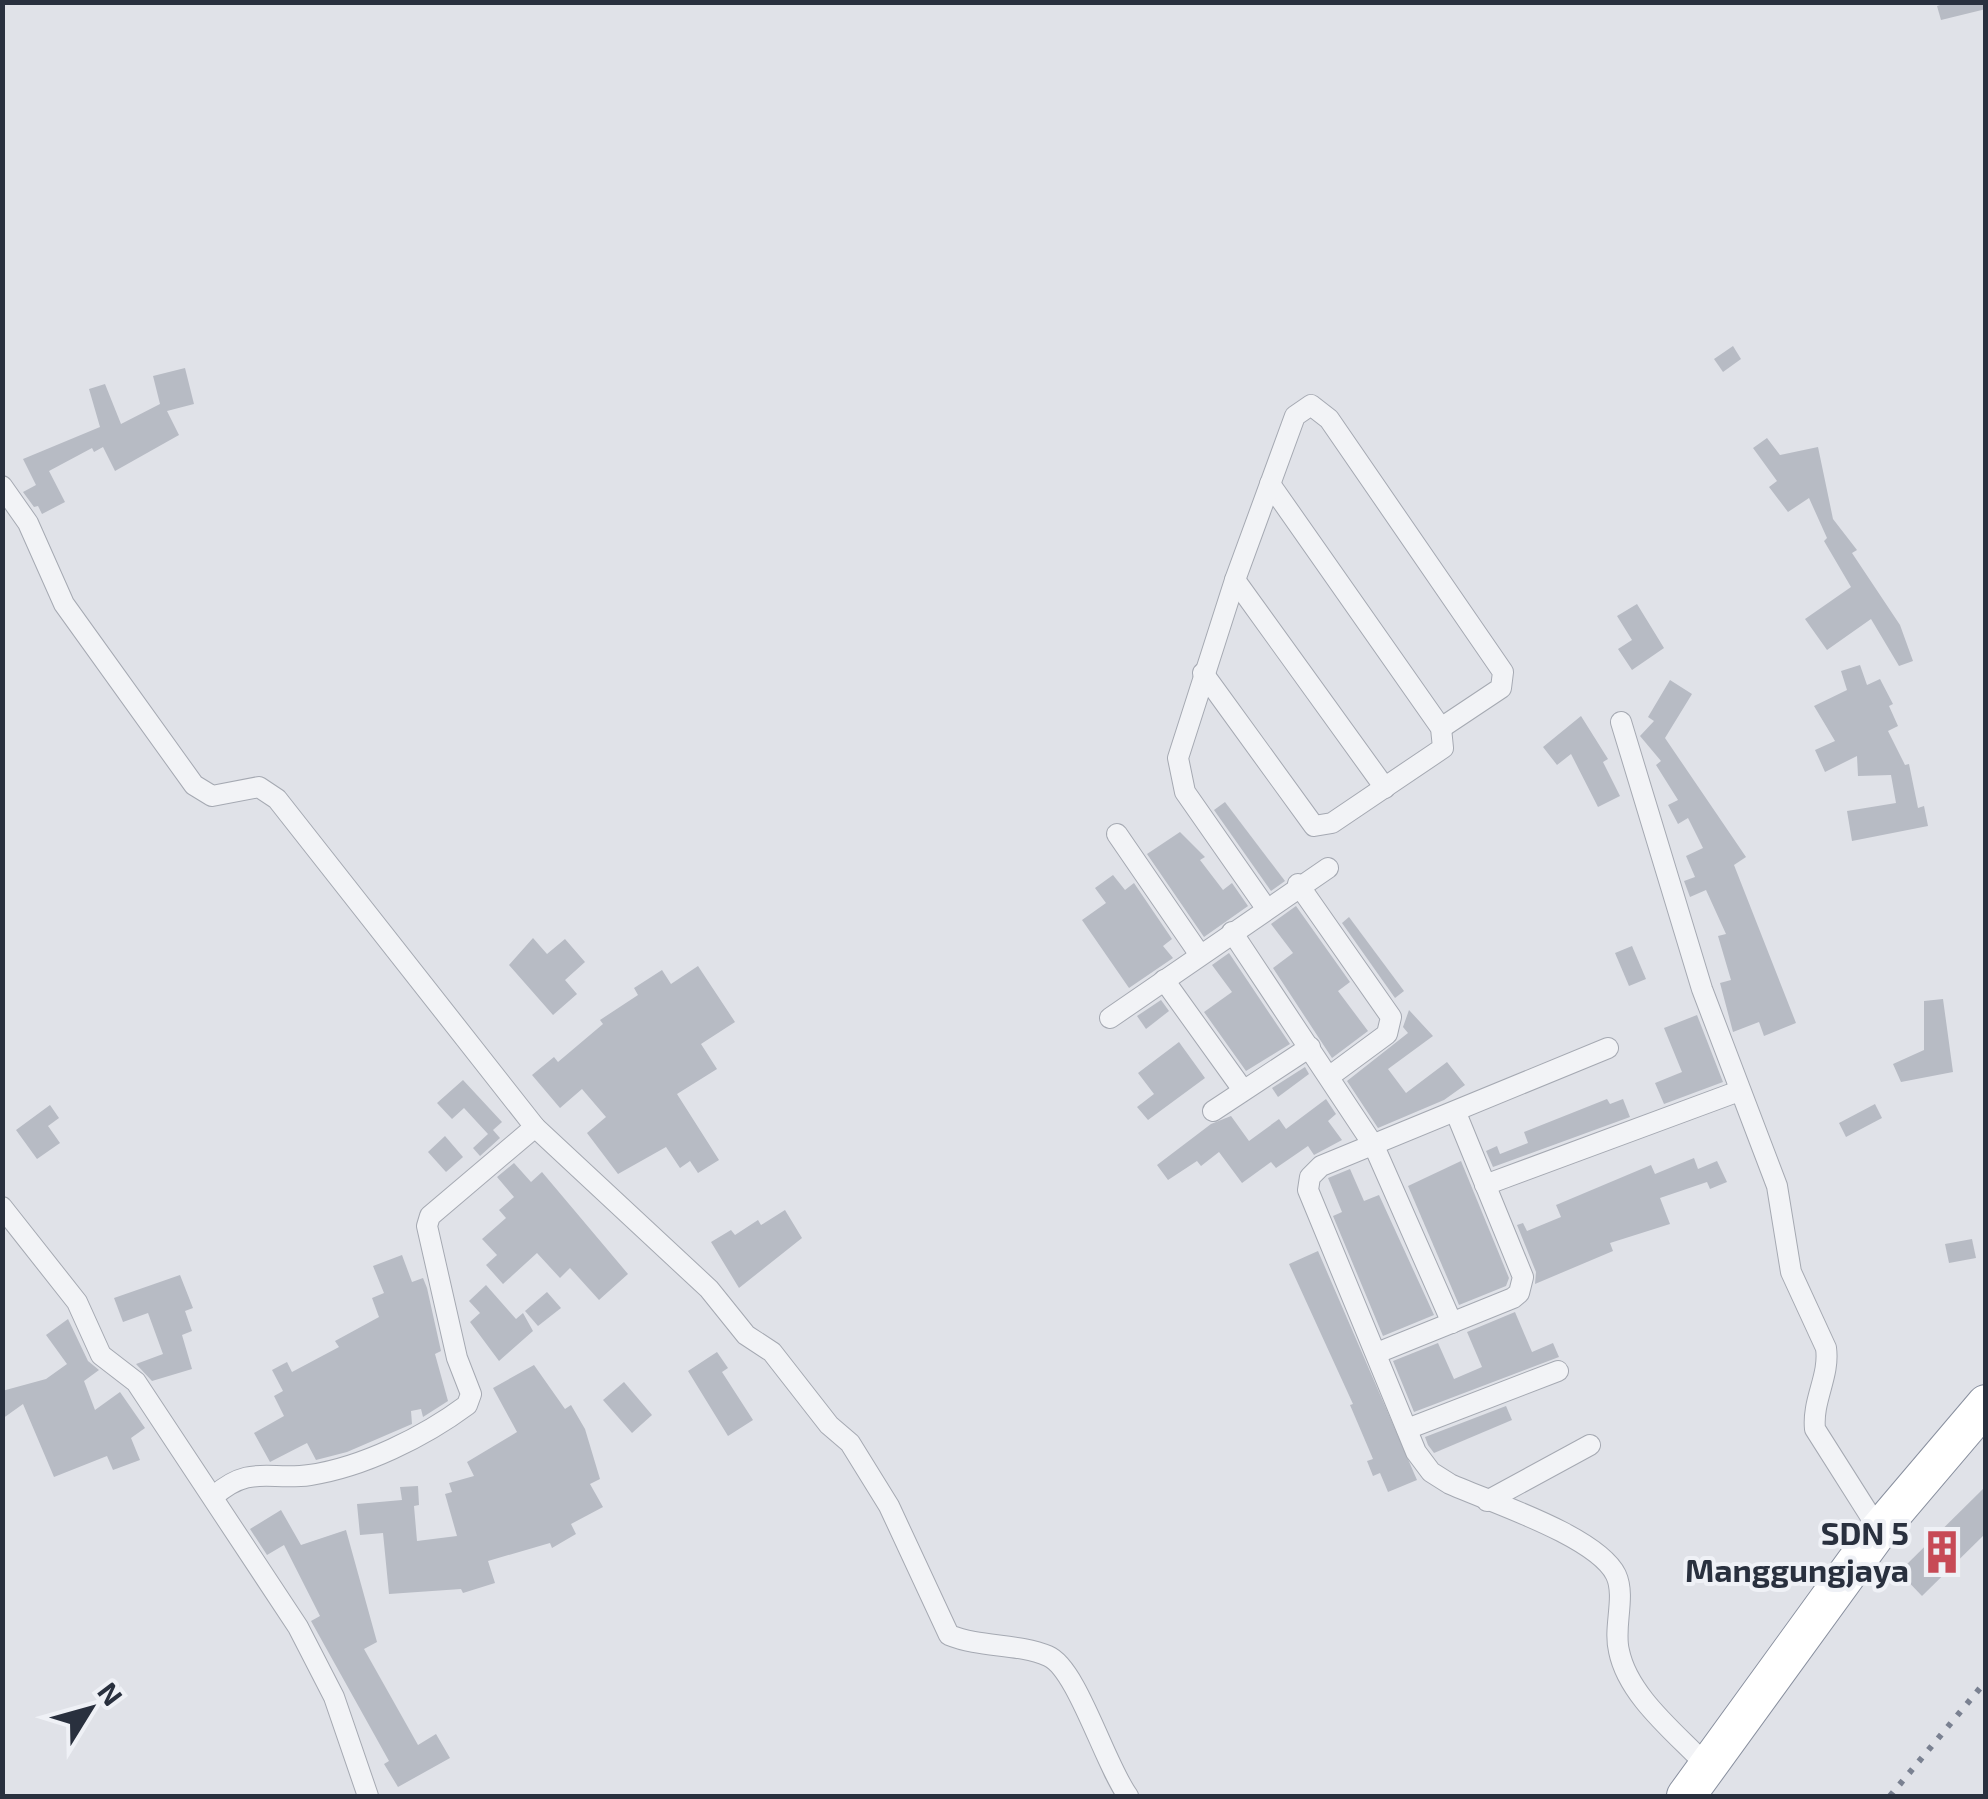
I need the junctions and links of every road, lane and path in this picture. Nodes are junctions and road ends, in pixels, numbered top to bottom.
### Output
1 (1270, 484) junction
2 (2, 486) edge
3 (1235, 580) junction
4 (1203, 673) junction
5 (1621, 722) dead end
6 (1441, 728) junction
7 (1386, 788) junction
8 (1117, 834) dead end
9 (1328, 868) dead end
10 (1298, 884) junction
11 (1266, 908) junction
12 (1232, 932) junction
13 (1200, 955) junction
14 (1164, 980) junction
15 (1110, 1018) dead end
16 (1310, 1047) junction
17 (1608, 1048) dead end
18 (1330, 1076) junction
19 (1243, 1090) junction
20 (1738, 1091) junction
21 (1213, 1111) dead end
22 (1456, 1113) junction
23 (536, 1128) junction
24 (1374, 1146) junction
25 (1485, 1185) junction
26 (2, 1208) edge
27 (1452, 1323) junction
28 (1377, 1353) junction
29 (1558, 1371) dead end
30 (1986, 1404) edge
31 (1407, 1429) junction
32 (1590, 1445) dead end
33 (214, 1496) junction
34 (1487, 1501) junction
35 (1879, 1530) junction
36 (1696, 1781) edge
37 (368, 1796) edge
38 (1128, 1796) edge

1 - 3 street
1 - 6 street
1 - 6 street
2 - 23 street
3 - 4 street
3 - 7 street
4 - 7 street
4 - 11 street
5 - 20 street
6 - 7 street
8 - 13 street
9 - 10 street
10 - 11 street
10 - 18 street
11 - 12 street
12 - 13 street
12 - 16 street
13 - 14 street
14 - 15 street
14 - 19 street
16 - 18 street
16 - 19 street
17 - 22 street
18 - 24 street
19 - 21 street
20 - 25 street
20 - 35 street
22 - 24 street
22 - 25 street
23 - 33 street
23 - 38 street
24 - 27 street
24 - 28 street
25 - 27 street
26 - 33 street
27 - 28 street
28 - 31 street
29 - 31 street
30 - 35 highway
31 - 34 street
32 - 34 street
33 - 37 street
34 - 36 street
35 - 36 highway

